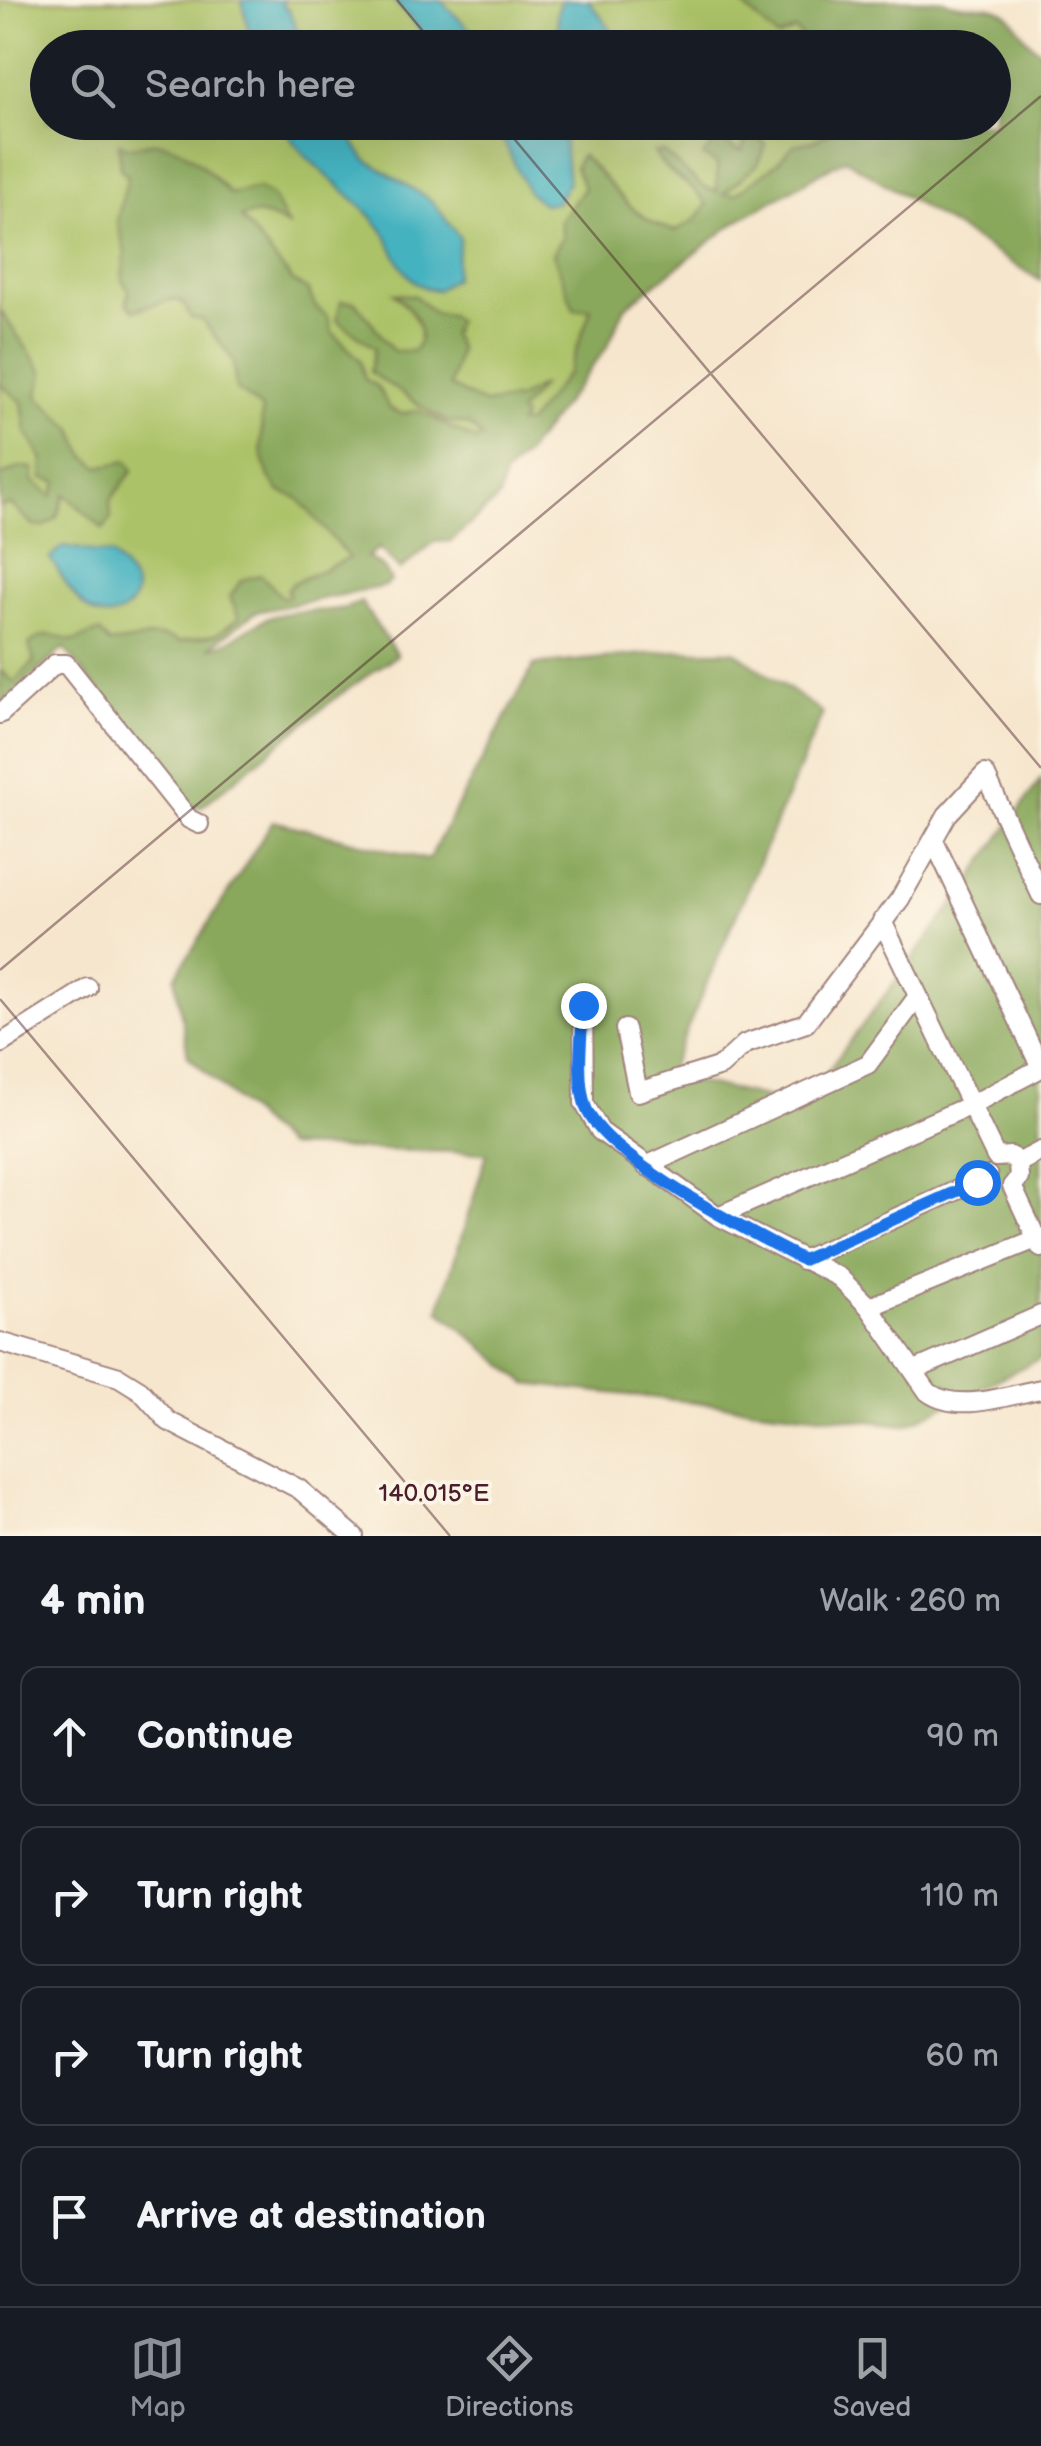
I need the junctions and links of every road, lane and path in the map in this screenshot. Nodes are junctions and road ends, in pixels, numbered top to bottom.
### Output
1 (0, 714) edge
2 (199, 824) dead end
3 (934, 841) junction
4 (1041, 895) edge
5 (882, 921) junction
6 (88, 988) dead end
7 (918, 996) junction
8 (583, 1005) dead end
9 (626, 1029) dead end
10 (0, 1044) edge
11 (1041, 1068) edge
12 (970, 1105) junction
13 (1041, 1151) edge
14 (996, 1156) junction
15 (1018, 1163) junction
16 (646, 1166) junction
17 (988, 1176) junction
18 (1012, 1186) junction
19 (718, 1216) junction
20 (1040, 1241) edge
21 (803, 1260) junction
22 (870, 1307) junction
23 (1041, 1315) edge
24 (0, 1342) edge
25 (915, 1370) junction
26 (1041, 1389) edge
27 (354, 1536) edge

1 - 2 street
3 - 4 street
3 - 5 street
3 - 11 street
5 - 7 street
5 - 9 street
6 - 10 street
7 - 12 street
7 - 16 street
8 - 16 street
11 - 12 street
12 - 14 street
12 - 19 street
13 - 15 street
14 - 15 street
14 - 17 street
15 - 18 street
16 - 19 street
17 - 18 street
17 - 21 street
18 - 20 street
19 - 21 street
20 - 22 street
21 - 22 street
22 - 25 street
23 - 25 street
24 - 27 street
25 - 26 street

